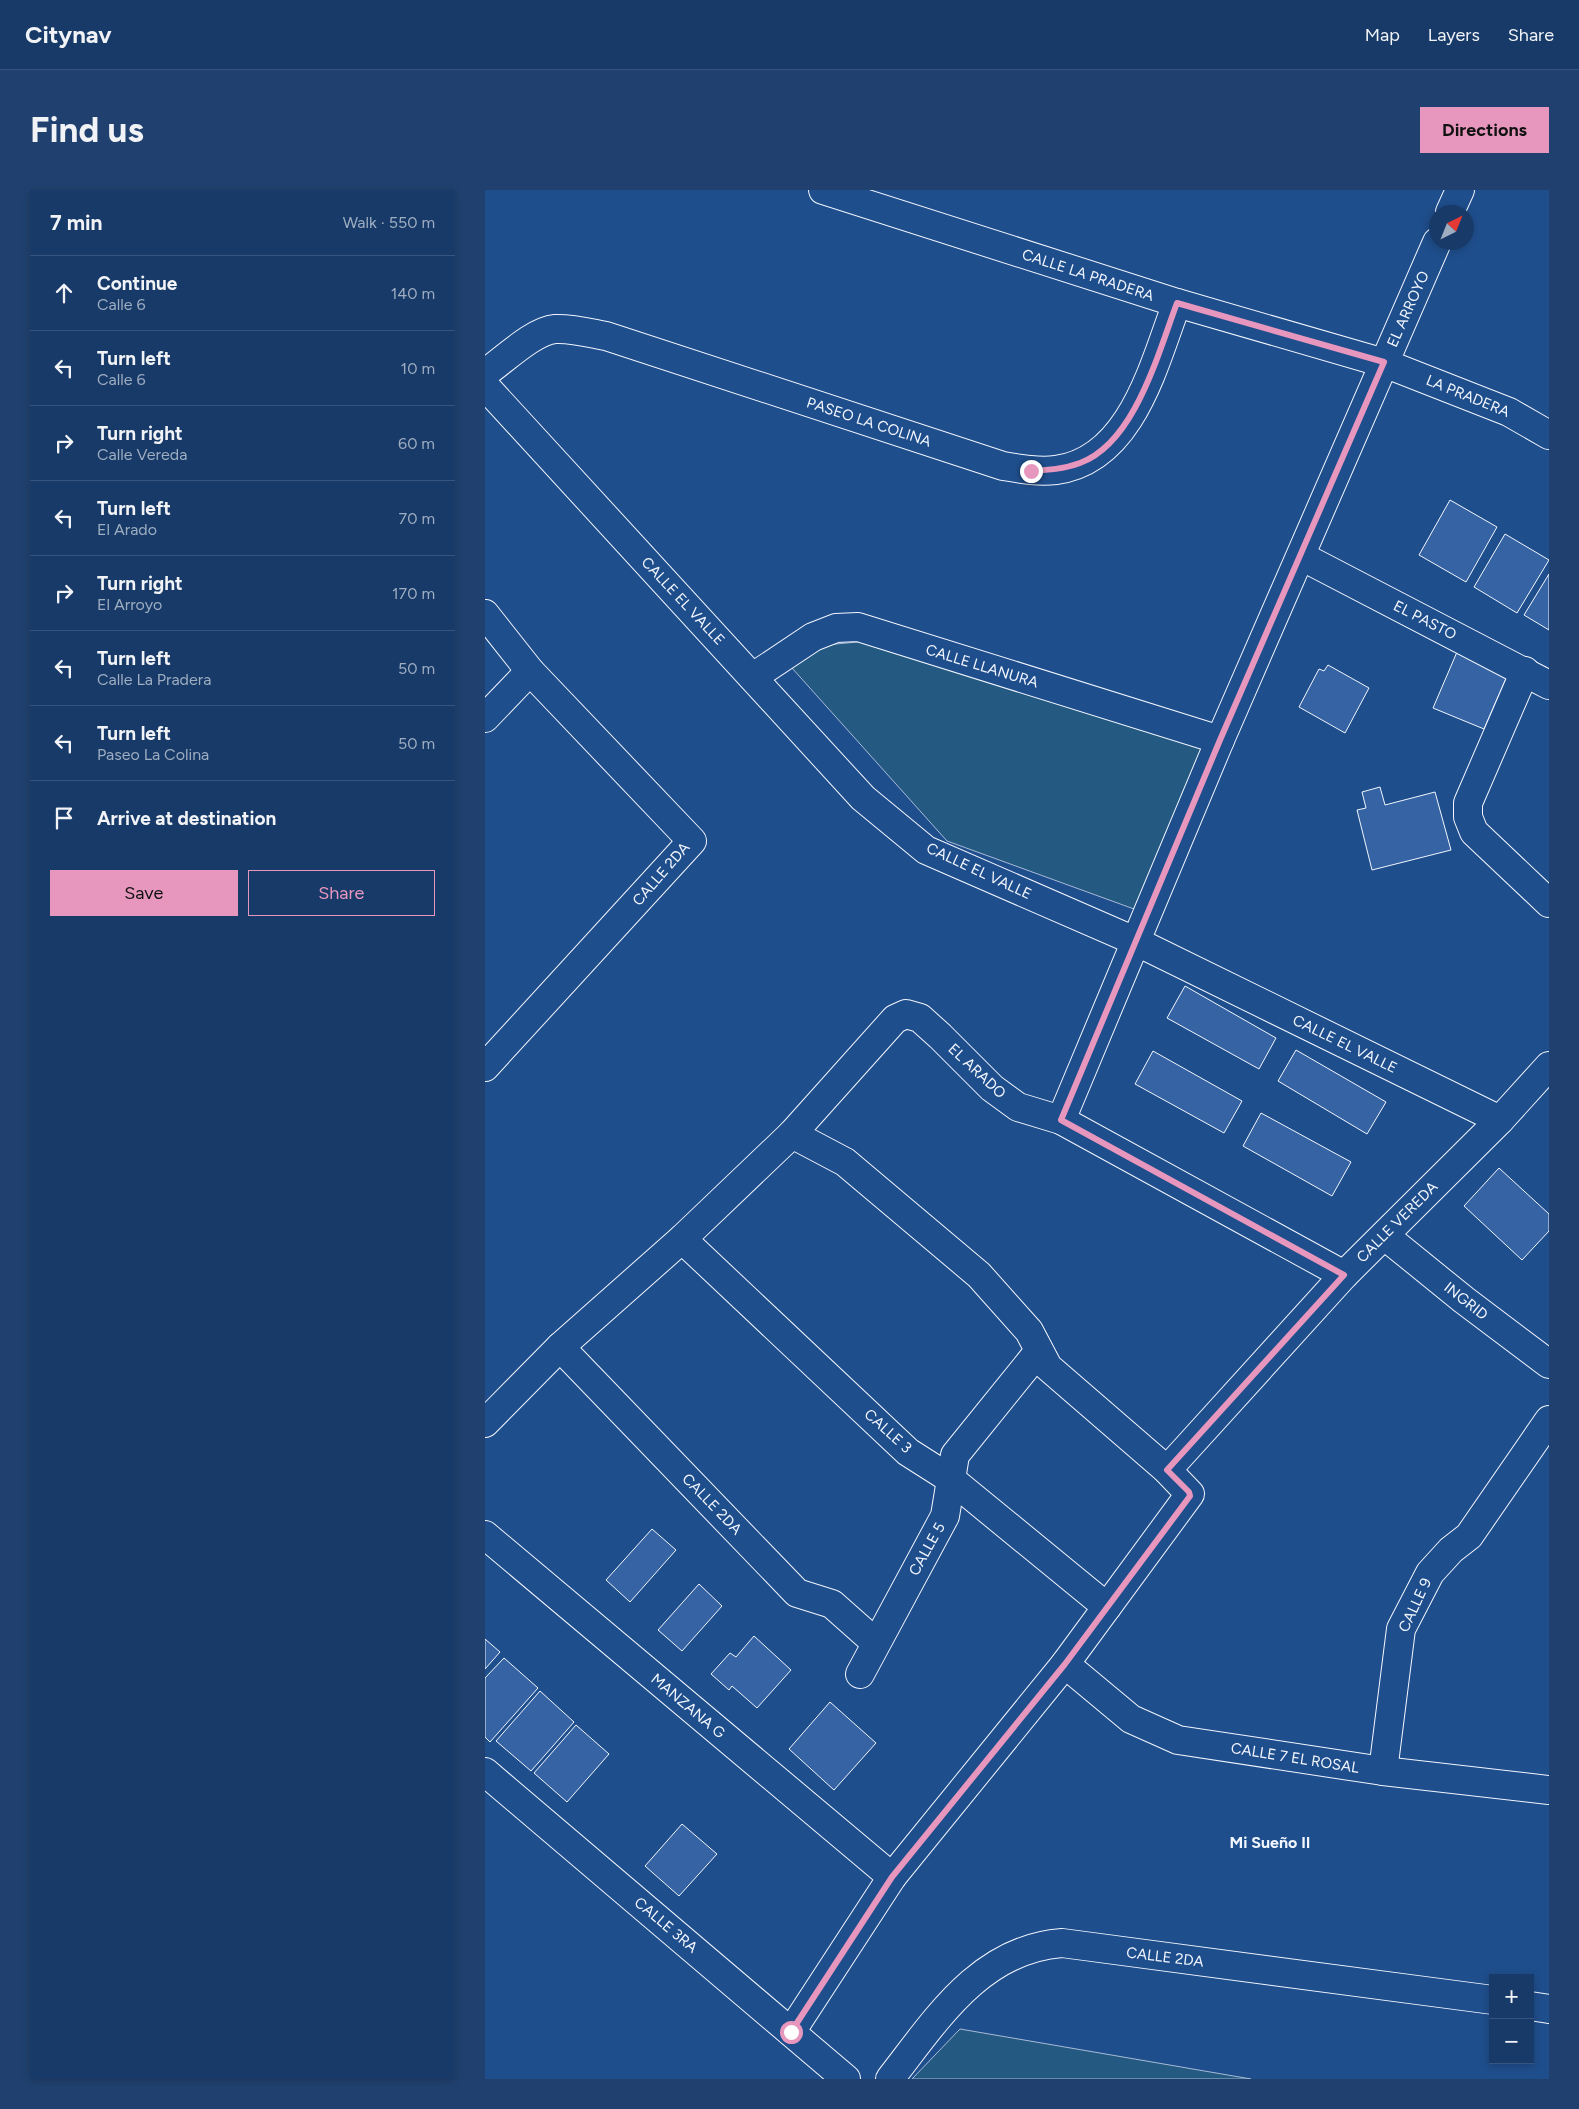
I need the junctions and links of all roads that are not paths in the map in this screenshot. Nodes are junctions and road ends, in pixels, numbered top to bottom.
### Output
1 (823, 190) edge
2 (1460, 190) edge
3 (1453, 205) edge
4 (1433, 250) edge
5 (1177, 303) junction
6 (1384, 362) junction
7 (485, 373) edge
8 (485, 386) edge
9 (1549, 435) edge
10 (1301, 556) junction
11 (485, 614) edge
12 (530, 671) junction
13 (1525, 671) junction
14 (753, 677) junction
15 (1549, 685) edge
16 (485, 718) edge
17 (1220, 740) junction
18 (1549, 903) edge
19 (1135, 941) junction
20 (1549, 1066) edge
21 (485, 1067) edge
22 (1061, 1120) junction
23 (1500, 1120) junction
24 (792, 1134) junction
25 (1385, 1236) junction
26 (683, 1239) junction
27 (1344, 1275) junction
28 (560, 1347) junction
29 (1039, 1352) junction
30 (1549, 1364) edge
31 (1549, 1420) edge
32 (485, 1422) edge
33 (1167, 1470) junction
34 (952, 1480) junction
35 (485, 1535) edge
36 (1107, 1607) junction
37 (876, 1643) junction
38 (1065, 1664) junction
39 (860, 1674) dead end
40 (1383, 1771) junction
41 (485, 1772) edge
42 (1549, 1790) edge
43 (892, 1877) junction
44 (1489, 1999) edge
45 (1534, 2007) edge
46 (1549, 2009) edge
47 (791, 2032) junction
48 (846, 2079) edge
49 (890, 2079) edge

1 - 5 street, CALLE LA PRADERA
2 - 3 street
4 - 6 street, EL ARROYO
5 - 6 street, CALLE LA PRADERA
5 - 7 street, PASEO LA COLINA
6 - 9 street, LA PRADERA
6 - 10 street, EL ARROYO
8 - 14 street, CALLE EL VALLE
10 - 13 street, EL PASTO
10 - 17 street, EL ARROYO
11 - 12 street, CALLE 2DA
12 - 16 street
12 - 21 street, CALLE 2DA
13 - 15 street, EL PASTO
13 - 18 street
14 - 17 street, CALLE LLANURA
14 - 19 street, CALLE EL VALLE
17 - 19 street, EL ARROYO
19 - 22 street, EL ARROYO
19 - 23 street, CALLE EL VALLE
20 - 23 street, CALLE VEREDA
22 - 24 street, EL ARADO
22 - 27 street, EL ARADO
23 - 25 street, CALLE VEREDA
24 - 26 street
24 - 29 street
25 - 27 street, CALLE VEREDA
25 - 30 street, INGRID
26 - 28 street
26 - 34 street, CALLE 3
27 - 33 street, CALLE VEREDA
28 - 32 street
28 - 37 street, CALLE 2DA
29 - 33 street
29 - 34 street, CALLE 5
31 - 40 street, CALLE 9
33 - 36 street
34 - 36 street, CALLE 3
34 - 37 street, CALLE 5
35 - 43 street, MANZANA G
36 - 38 street
37 - 39 street, CALLE 5
38 - 40 street, CALLE 7 EL ROSAL
38 - 43 street
40 - 42 street, CALLE 7 EL ROSAL
41 - 47 street, CALLE 3RA
43 - 47 street
44 - 49 street, CALLE 2DA
45 - 46 street
47 - 48 street, CALLE 3RA

